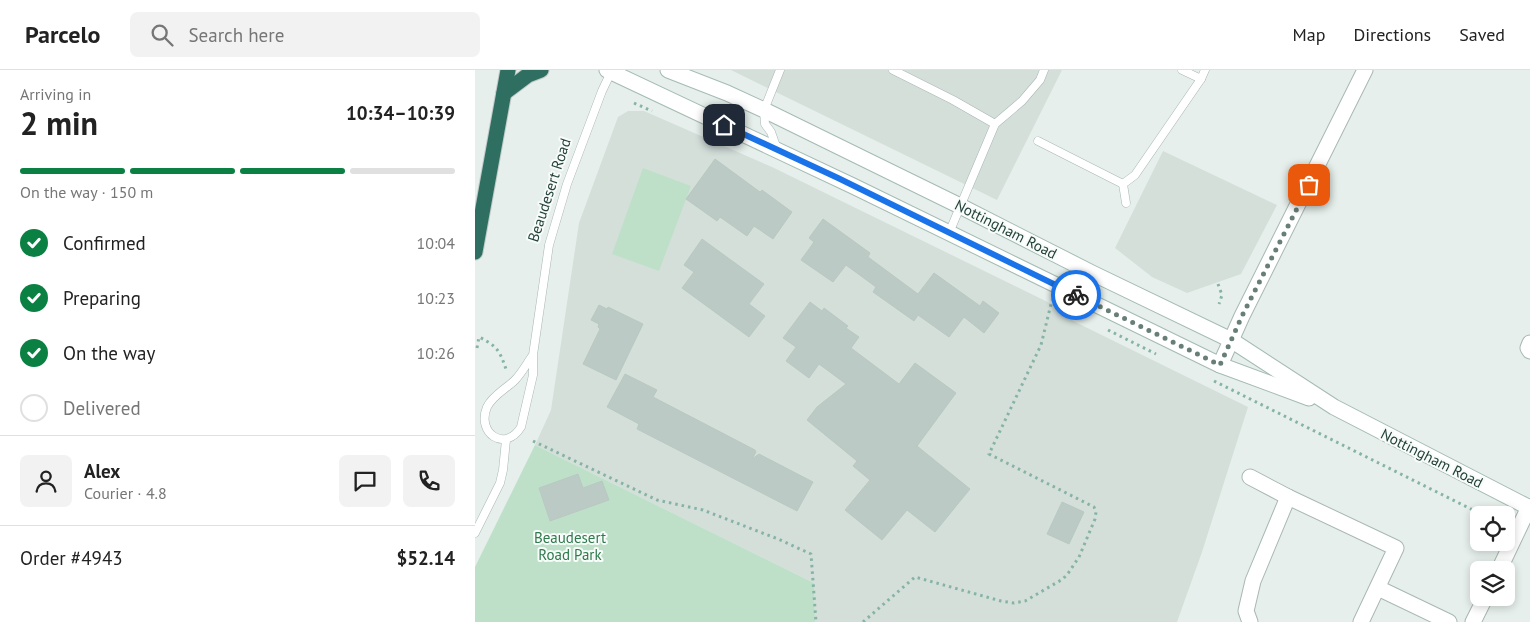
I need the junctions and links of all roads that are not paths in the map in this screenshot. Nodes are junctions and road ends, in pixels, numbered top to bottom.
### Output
1 (508, 70) edge
2 (541, 70) edge
3 (668, 70) edge
4 (779, 70) edge
5 (893, 70) edge
6 (1044, 70) edge
7 (1182, 70) edge
8 (1205, 70) edge
9 (1365, 70) edge
10 (610, 71) edge
11 (1201, 79) junction
12 (504, 93) junction
13 (764, 110) junction
14 (995, 124) junction
15 (1038, 141) dead end
16 (777, 149) junction
17 (1123, 184) junction
18 (1126, 203) dead end
19 (960, 206) junction
20 (949, 233) junction
21 (475, 252) edge
22 (1231, 340) junction
23 (1530, 343) edge
24 (1530, 351) edge
25 (533, 355) junction
26 (1220, 365) junction
27 (1334, 407) junction
28 (506, 440) junction
29 (1250, 477) dead end
30 (1288, 497) junction
31 (1529, 508) edge
32 (475, 532) edge
33 (1503, 561) edge
34 (1378, 588) junction
35 (1481, 606) edge
36 (1250, 622) edge
37 (1361, 622) edge
38 (1449, 622) edge
39 (1473, 622) edge

1 - 12 highway
2 - 12 highway
3 - 13 street, Nottingham Road
4 - 13 lane
5 - 14 lane
6 - 14 lane
7 - 11 lane
8 - 11 lane
9 - 22 street
10 - 16 street, Nottingham Road
10 - 25 lane, Beaudesert Road
11 - 17 lane
12 - 21 highway
13 - 16 lane
13 - 19 street, Nottingham Road
14 - 19 lane
15 - 17 lane
16 - 20 street, Nottingham Road
17 - 18 lane
19 - 20 lane
19 - 22 street, Nottingham Road
20 - 26 street, Nottingham Road
22 - 26 street
22 - 27 street, Nottingham Road
23 - 24 street
25 - 28 lane, Beaudesert Road
25 - 28 lane, Beaudesert Road
26 - 27 street, Nottingham Road
27 - 31 street, Nottingham Road
28 - 32 lane
29 - 30 street
30 - 34 street
30 - 36 street
31 - 33 street
34 - 37 street
34 - 38 street
35 - 39 street

